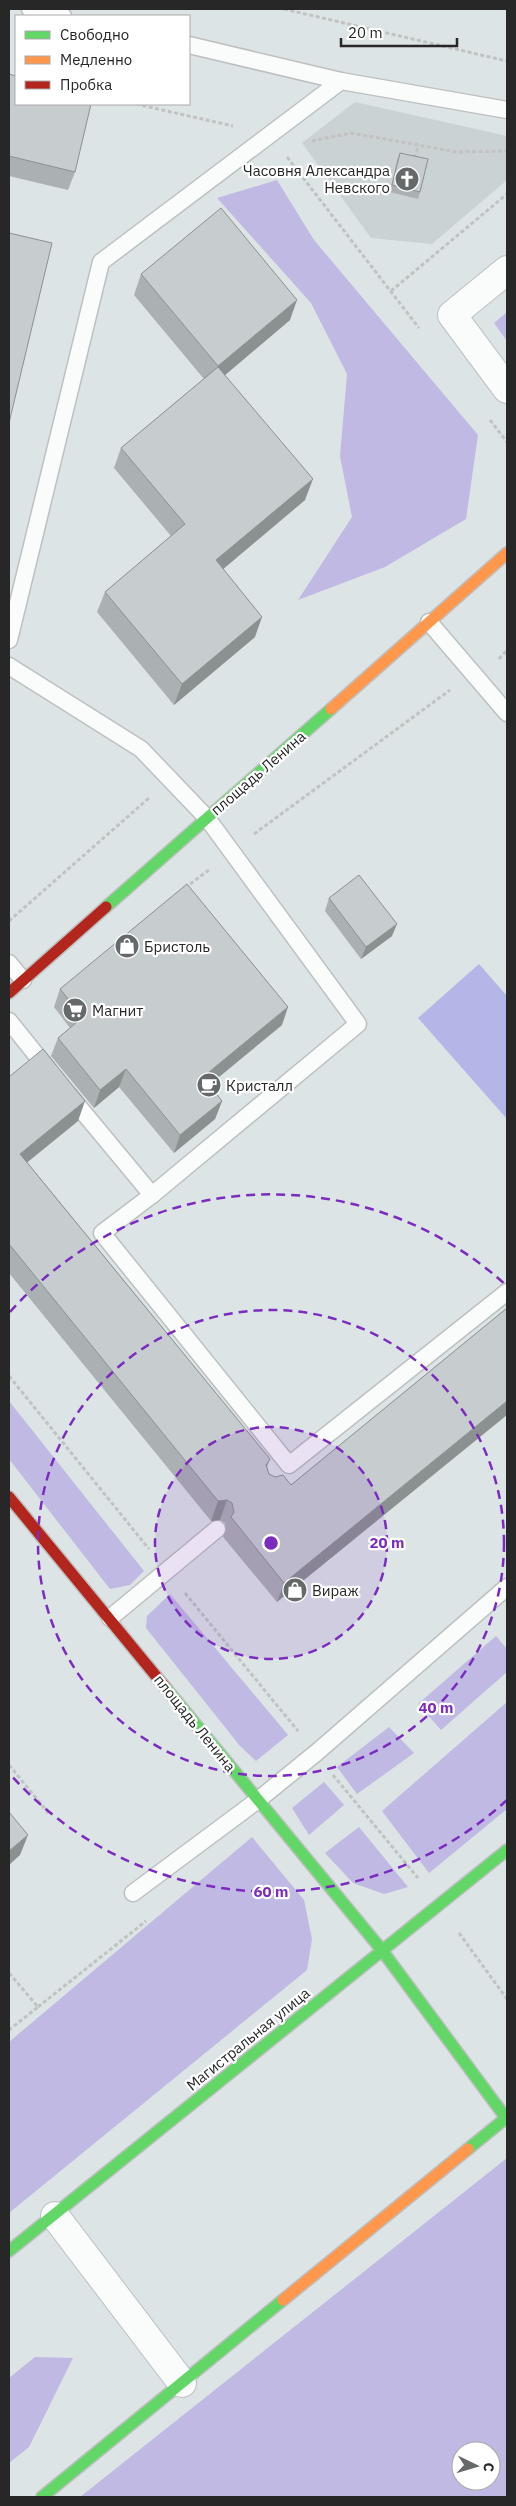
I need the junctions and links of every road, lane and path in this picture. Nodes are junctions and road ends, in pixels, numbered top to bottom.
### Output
1 (30, 9) edge
2 (284, 9) edge
3 (58, 15) edge
4 (190, 45) edge
5 (507, 61) edge
6 (341, 81) junction
7 (140, 105) edge
8 (507, 110) edge
9 (270, 135) junction
10 (302, 143) dead end
11 (419, 145) junction
12 (507, 151) edge
13 (414, 158) edge
14 (507, 194) edge
15 (507, 270) edge
16 (391, 292) junction
17 (420, 329) dead end
18 (507, 389) edge
19 (484, 412) dead end
20 (507, 442) edge
21 (507, 554) edge
22 (15, 587) edge
23 (429, 622) junction
24 (9, 640) edge
25 (9, 666) edge
26 (507, 713) edge
27 (170, 780) junction
28 (207, 818) junction
29 (9, 920) edge
30 (9, 963) edge
31 (23, 980) junction
32 (9, 992) edge
33 (9, 1021) edge
34 (152, 1195) junction
35 (507, 1292) edge
36 (9, 1376) edge
37 (289, 1465) junction
38 (276, 1480) edge
39 (9, 1497) edge
40 (217, 1529) dead end
41 (168, 1572) junction
42 (507, 1587) edge
43 (110, 1618) junction
44 (316, 1753) junction
45 (9, 1765) edge
46 (258, 1800) junction
47 (50, 1815) dead end
48 (507, 1850) edge
49 (133, 1893) dead end
50 (439, 1904) junction
51 (381, 1949) junction
52 (9, 1973) edge
53 (507, 2000) edge
54 (9, 2030) edge
55 (507, 2118) edge
56 (54, 2216) junction
57 (9, 2251) edge
58 (182, 2383) junction
59 (42, 2497) edge

1 - 3 lane
2 - 5 path
4 - 6 lane
6 - 8 lane
6 - 9 lane
7 - 9 path
9 - 16 path
9 - 22 lane
10 - 11 path
11 - 12 path
11 - 13 path
14 - 16 path
15 - 18 street
16 - 17 path
19 - 20 path
21 - 23 street, площадь Ленина
22 - 24 lane
23 - 26 lane
23 - 28 street, площадь Ленина
25 - 27 lane
27 - 28 lane
27 - 29 path
28 - 31 street, площадь Ленина
28 - 34 lane
30 - 31 lane
31 - 32 street, площадь Ленина
33 - 34 lane
34 - 37 lane
35 - 37 lane
36 - 41 path
37 - 38 lane
39 - 43 street, площадь Ленина
40 - 41 lane
41 - 43 lane
41 - 44 path
42 - 44 lane
43 - 46 street, площадь Ленина
44 - 46 lane
44 - 50 path
45 - 47 path
46 - 49 lane
46 - 51 street, площадь Ленина
48 - 50 street, Магистральная улица
50 - 51 street, Магистральная улица
50 - 53 path
51 - 55 street, площадь Ленина
51 - 56 street, Магистральная улица
52 - 54 path
55 - 58 street
56 - 57 street, Магистральная улица
56 - 58 street
58 - 59 street

